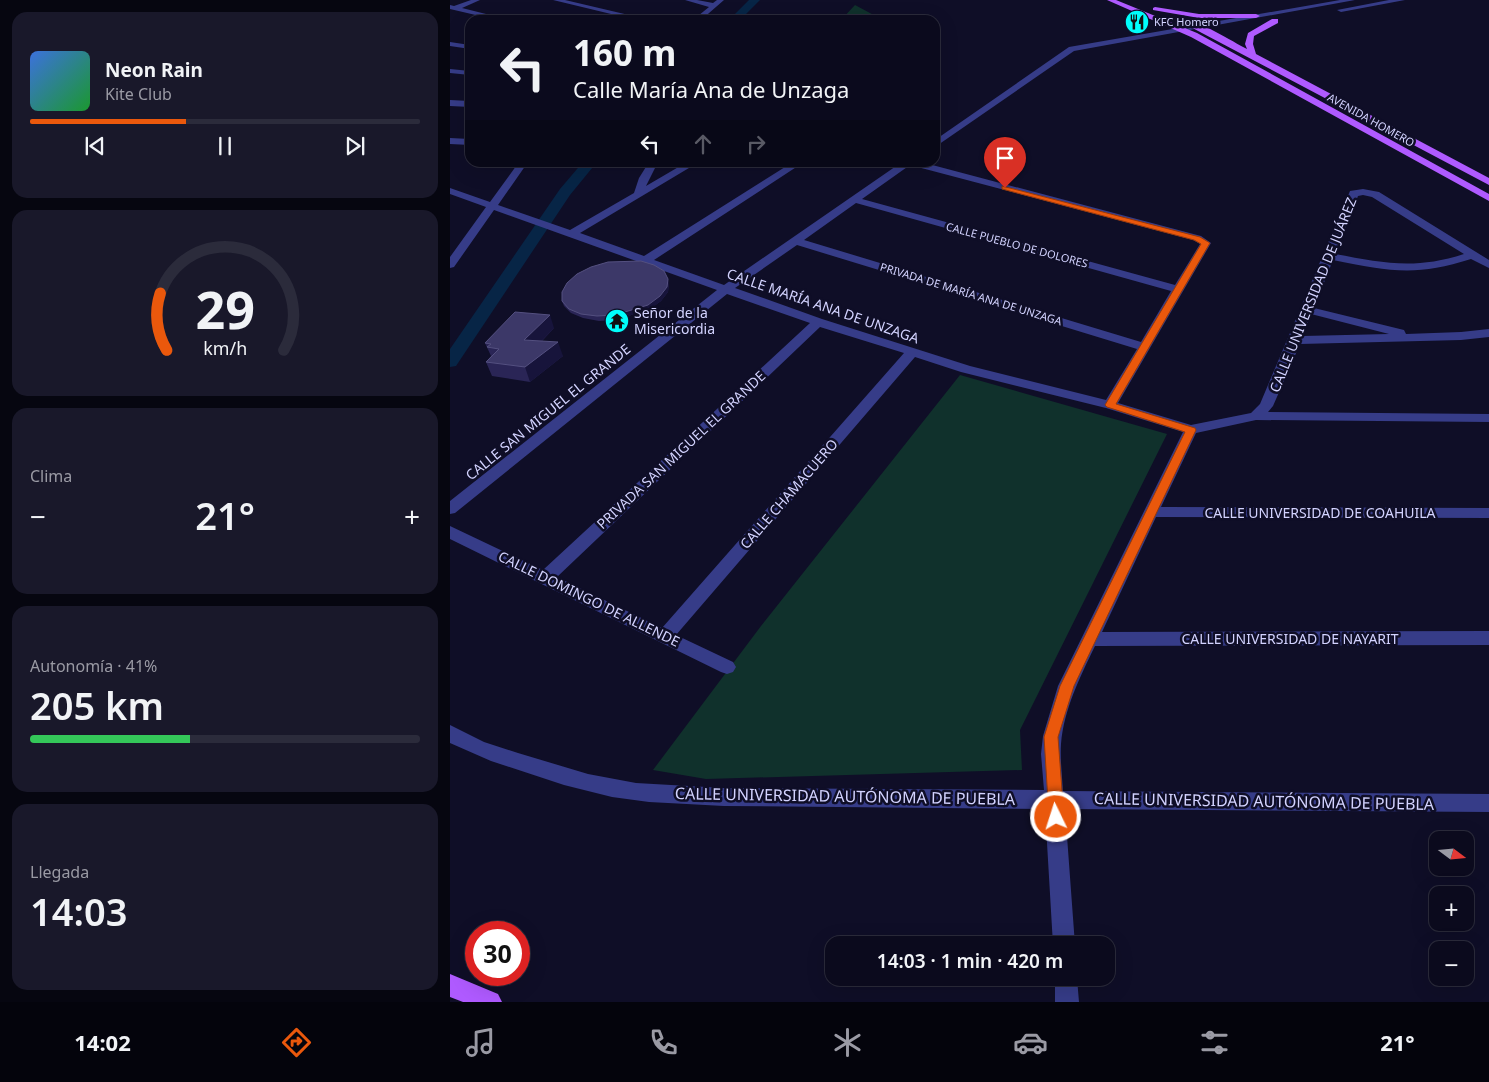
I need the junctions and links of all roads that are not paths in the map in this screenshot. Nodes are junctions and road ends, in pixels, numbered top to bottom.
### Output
1 (477, 0) edge
2 (556, 0) edge
3 (688, 0) edge
4 (721, 0) edge
5 (1110, 0) edge
6 (1131, 0) edge
7 (1352, 0) edge
8 (1402, 0) edge
9 (1139, 3) dead end
10 (715, 6) junction
11 (1147, 6) dead end
12 (452, 7) edge
13 (1155, 9) junction
14 (485, 15) edge
15 (624, 15) edge
16 (703, 15) edge
17 (1256, 16) junction
18 (1275, 22) junction
19 (1198, 26) junction
20 (1181, 29) junction
21 (1210, 32) junction
22 (1194, 36) junction
23 (450, 44) edge
24 (465, 46) edge
25 (1254, 56) junction
26 (450, 72) edge
27 (465, 73) edge
28 (450, 103) edge
29 (465, 104) edge
30 (940, 140) edge
31 (450, 141) edge
32 (465, 142) edge
33 (520, 167) edge
34 (651, 167) edge
35 (686, 167) edge
36 (792, 167) edge
37 (903, 167) edge
38 (924, 167) edge
39 (1489, 182) edge
40 (450, 191) edge
41 (639, 193) junction
42 (1489, 198) edge
43 (855, 200) junction
44 (492, 205) junction
45 (571, 234) junction
46 (796, 241) junction
47 (1472, 255) junction
48 (1329, 256) junction
49 (645, 261) junction
50 (450, 265) edge
51 (1489, 265) edge
52 (726, 289) junction
53 (1179, 290) junction
54 (1308, 310) junction
55 (818, 322) junction
56 (1489, 333) edge
57 (1418, 337) junction
58 (1295, 340) junction
59 (1145, 347) junction
60 (912, 352) junction
61 (1110, 405) junction
62 (1256, 416) junction
63 (1489, 418) edge
64 (1191, 430) junction
65 (450, 509) edge
66 (1152, 512) junction
67 (1489, 513) edge
68 (450, 532) edge
69 (544, 579) junction
70 (665, 636) junction
71 (1091, 638) junction
72 (1489, 638) edge
73 (727, 667) dead end
74 (450, 733) edge
75 (1055, 798) junction
76 (1489, 803) edge
77 (1063, 936) edge
78 (450, 985) edge
79 (1066, 986) edge
80 (490, 1002) edge
81 (1067, 1002) edge

1 - 12 street
2 - 15 street
3 - 10 street
4 - 10 street
5 - 20 main road
6 - 9 main road
7 - 17 street
8 - 18 street
10 - 16 street
11 - 13 main road
12 - 14 street
13 - 17 main road
13 - 19 main road
17 - 19 street
18 - 21 street
18 - 25 main road
19 - 20 street
19 - 21 main road, AVENIDA HOMERO
20 - 22 main road, AVENIDA HOMERO
20 - 30 street
21 - 22 street
21 - 25 main road, AVENIDA HOMERO
22 - 42 main road, AVENIDA HOMERO
23 - 24 street
25 - 39 main road, AVENIDA HOMERO
26 - 27 street
28 - 29 street
31 - 32 street
33 - 44 street
34 - 41 street
35 - 41 street
36 - 49 street
37 - 43 street, CALLE SAN MIGUEL EL GRANDE
38 - 53 street
40 - 44 street, CALLE MARÍA ANA DE UNZAGA
41 - 45 street
43 - 46 street, CALLE SAN MIGUEL EL GRANDE
43 - 53 street, CALLE PUEBLO DE DOLORES
44 - 45 street, CALLE MARÍA ANA DE UNZAGA
44 - 50 street
45 - 49 street, CALLE MARÍA ANA DE UNZAGA
46 - 52 street, CALLE SAN MIGUEL EL GRANDE
46 - 59 street, PRIVADA DE MARÍA ANA DE UNZAGA
47 - 48 street
47 - 48 street, CALLE UNIVERSIDAD DE JUÁREZ
47 - 51 street
48 - 54 street, CALLE UNIVERSIDAD DE JUÁREZ
49 - 52 street, CALLE MARÍA ANA DE UNZAGA
52 - 55 street, CALLE MARÍA ANA DE UNZAGA
52 - 65 street, CALLE SAN MIGUEL EL GRANDE
53 - 59 street
54 - 57 street
54 - 58 street, CALLE UNIVERSIDAD DE JUÁREZ
55 - 60 street, CALLE MARÍA ANA DE UNZAGA
55 - 69 street, PRIVADA SAN MIGUEL EL GRANDE
56 - 57 street
57 - 58 street
58 - 62 street, CALLE UNIVERSIDAD DE JUÁREZ
59 - 61 street
60 - 61 street, CALLE MARÍA ANA DE UNZAGA
60 - 70 street, CALLE CHAMACUERO
61 - 64 street, CALLE MARÍA ANA DE UNZAGA
62 - 63 street
62 - 64 street
64 - 66 street
66 - 67 street, CALLE UNIVERSIDAD DE COAHUILA
66 - 71 street
68 - 69 street, CALLE DOMINGO DE ALLENDE
69 - 70 street, CALLE DOMINGO DE ALLENDE
70 - 73 street, CALLE DOMINGO DE ALLENDE
71 - 72 street, CALLE UNIVERSIDAD DE NAYARIT
71 - 75 street
74 - 75 street, CALLE UNIVERSIDAD AUTÓNOMA DE PUEBLA
75 - 76 street, CALLE UNIVERSIDAD AUTÓNOMA DE PUEBLA
75 - 77 street
78 - 80 main road
79 - 81 street

